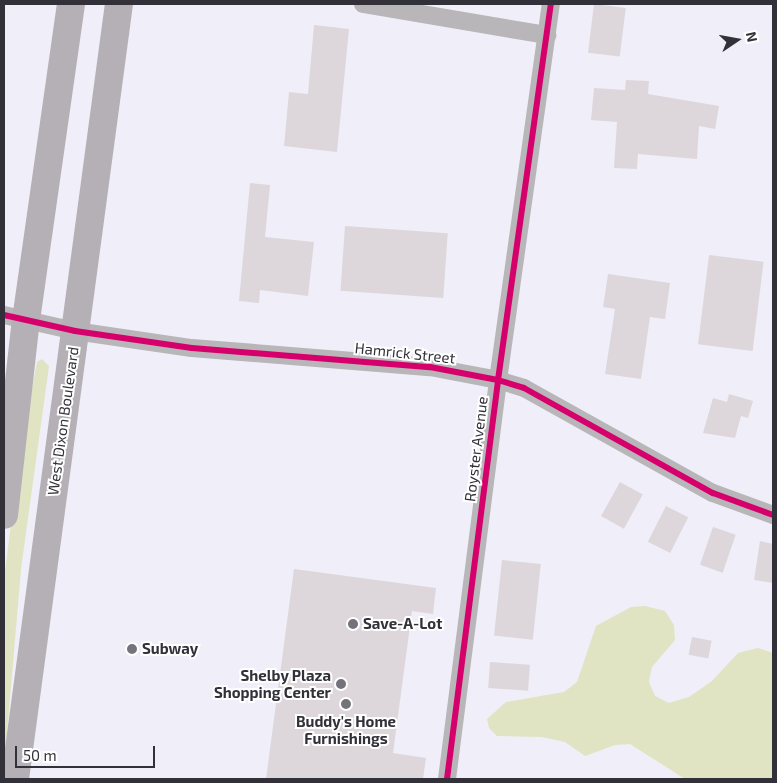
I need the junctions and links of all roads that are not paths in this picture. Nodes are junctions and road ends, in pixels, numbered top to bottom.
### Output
1 (71, 4) edge
2 (118, 4) edge
3 (363, 4) edge
4 (551, 4) edge
5 (547, 35) junction
6 (15, 318) edge
7 (75, 331) junction
8 (498, 380) junction
9 (4, 515) edge
10 (773, 515) edge
11 (15, 779) edge
12 (447, 779) edge

1 - 6 highway
2 - 7 highway, West Dixon Boulevard
3 - 5 street
4 - 5 street, Royster Avenue
5 - 8 street, Royster Avenue
6 - 7 street, Hamrick Street
6 - 9 highway
7 - 8 street, Hamrick Street
7 - 11 highway, West Dixon Boulevard
8 - 10 street, Hamrick Street
8 - 12 street, Royster Avenue

